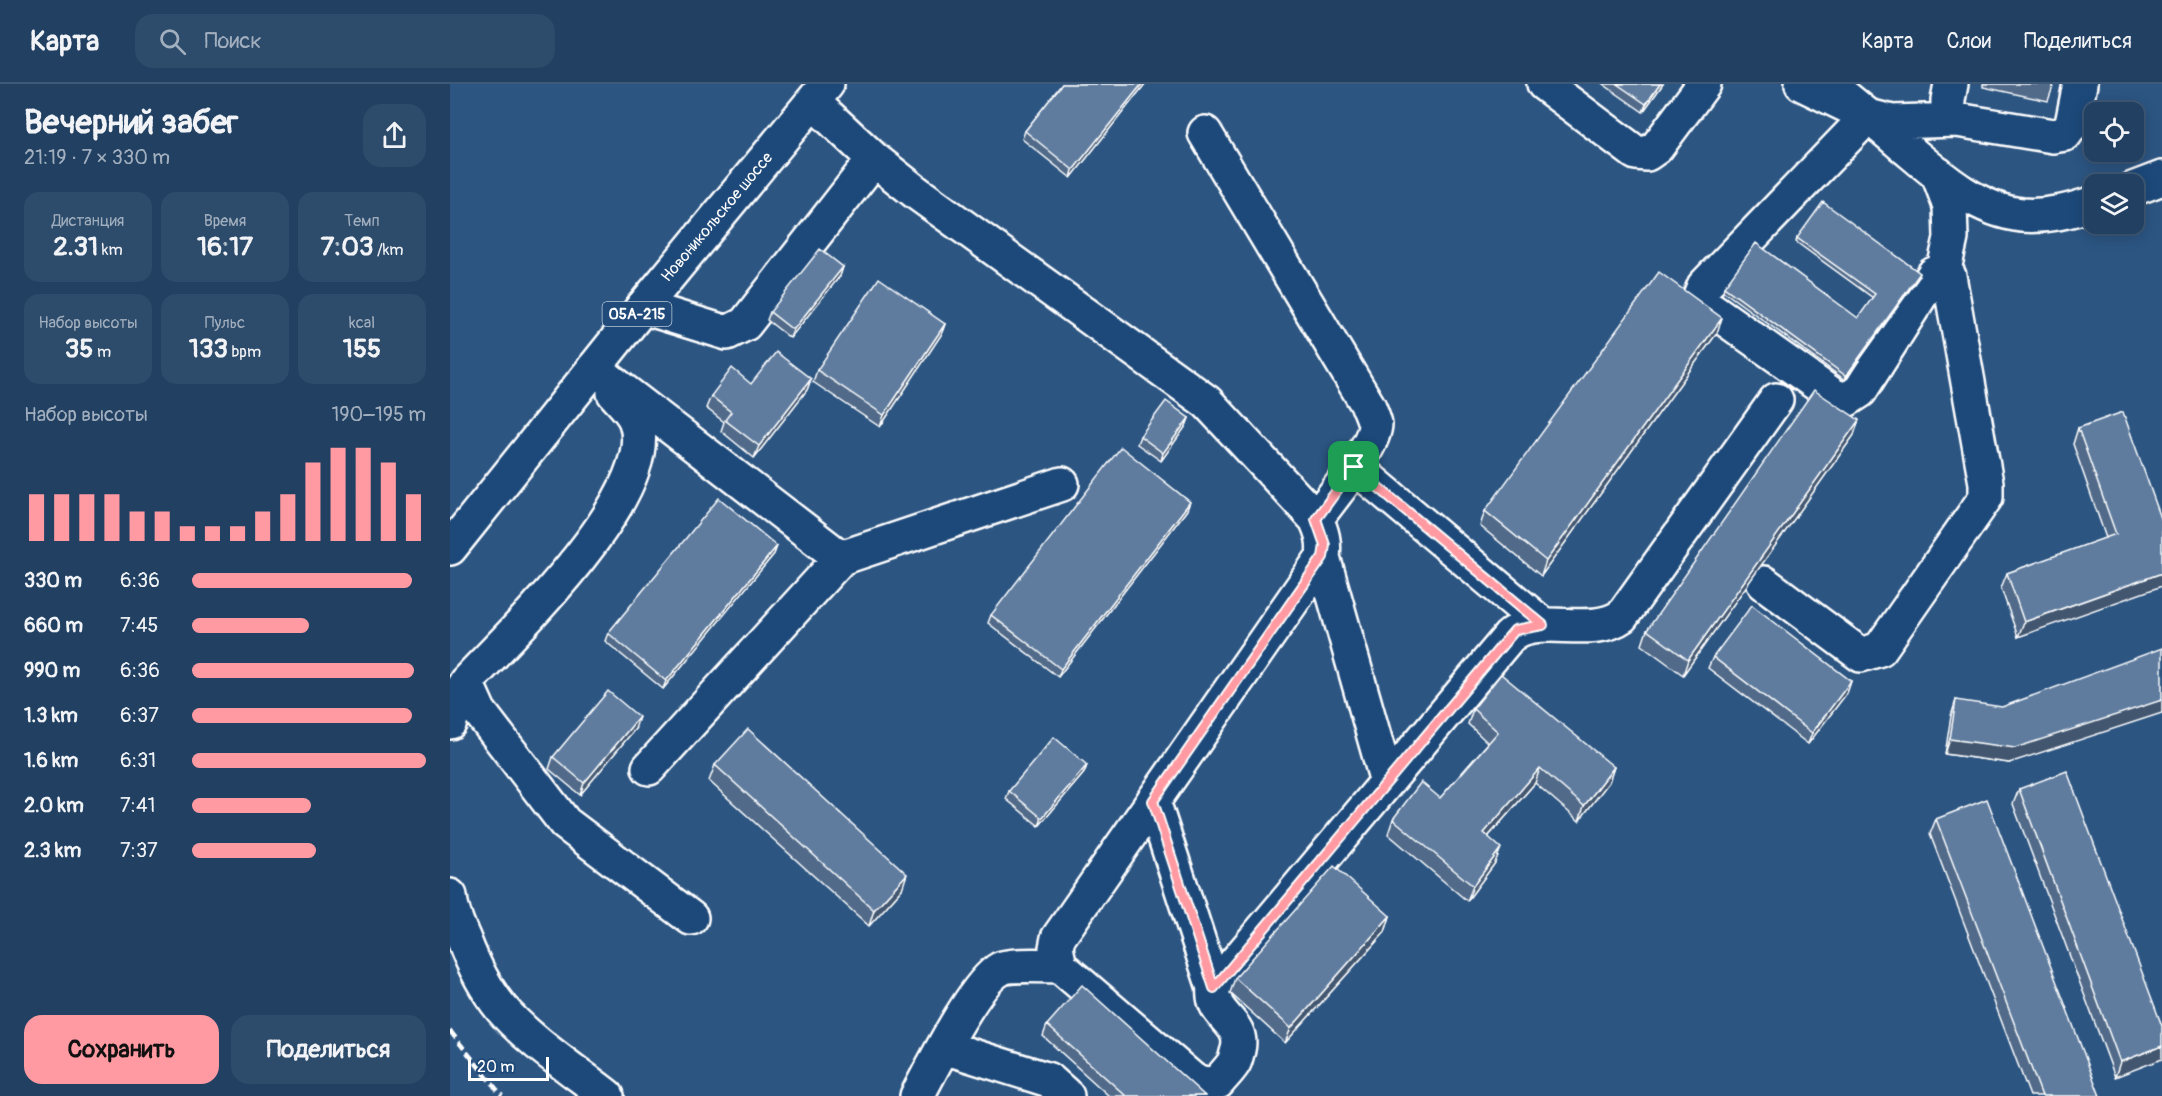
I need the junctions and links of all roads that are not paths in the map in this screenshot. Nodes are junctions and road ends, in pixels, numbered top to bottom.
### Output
1 (1544, 84) edge
2 (1704, 84) edge
3 (1802, 84) edge
4 (1829, 84) edge
5 (1951, 84) edge
6 (2080, 84) edge
7 (820, 93) edge
8 (1868, 116) junction
9 (1957, 120) junction
10 (1205, 133) dead end
11 (874, 159) junction
12 (1938, 174) junction
13 (2162, 178) edge
14 (2144, 185) edge
15 (2084, 206) edge
16 (1944, 274) junction
17 (643, 307) junction
18 (594, 368) junction
19 (1776, 400) dead end
20 (1354, 467) junction
21 (1062, 484) dead end
22 (1316, 519) junction
23 (450, 548) edge
24 (1323, 557) junction
25 (841, 558) junction
26 (1764, 583) dead end
27 (1543, 625) junction
28 (466, 682) junction
29 (450, 722) edge
30 (649, 768) dead end
31 (1387, 782) junction
32 (1153, 801) junction
33 (450, 896) edge
34 (692, 918) dead end
35 (1060, 966) junction
36 (1214, 988) junction
37 (944, 1047) junction
38 (607, 1096) edge
39 (917, 1096) edge
40 (1067, 1096) edge

1 - 2 main road
3 - 8 main road
4 - 8 main road
5 - 9 main road
6 - 9 main road
7 - 11 main road
7 - 17 main road, Новоникольское шоссе / 05А-215
8 - 9 main road
8 - 12 main road
8 - 16 main road
10 - 20 main road
11 - 17 main road
11 - 22 main road
12 - 15 main road
12 - 16 main road
13 - 14 main road
16 - 26 main road
17 - 18 main road, Новоникольское шоссе / 05А-215
18 - 23 main road, Новоникольское шоссе / 05А-215
18 - 25 main road
18 - 28 main road
19 - 27 main road
20 - 22 main road
20 - 27 main road
21 - 25 main road
22 - 24 main road
24 - 31 main road
24 - 32 main road
25 - 30 main road
27 - 31 main road
28 - 29 main road
28 - 34 main road
31 - 36 main road
32 - 35 main road
32 - 36 main road
33 - 38 main road
35 - 36 main road
35 - 37 main road
37 - 39 main road
37 - 40 main road

